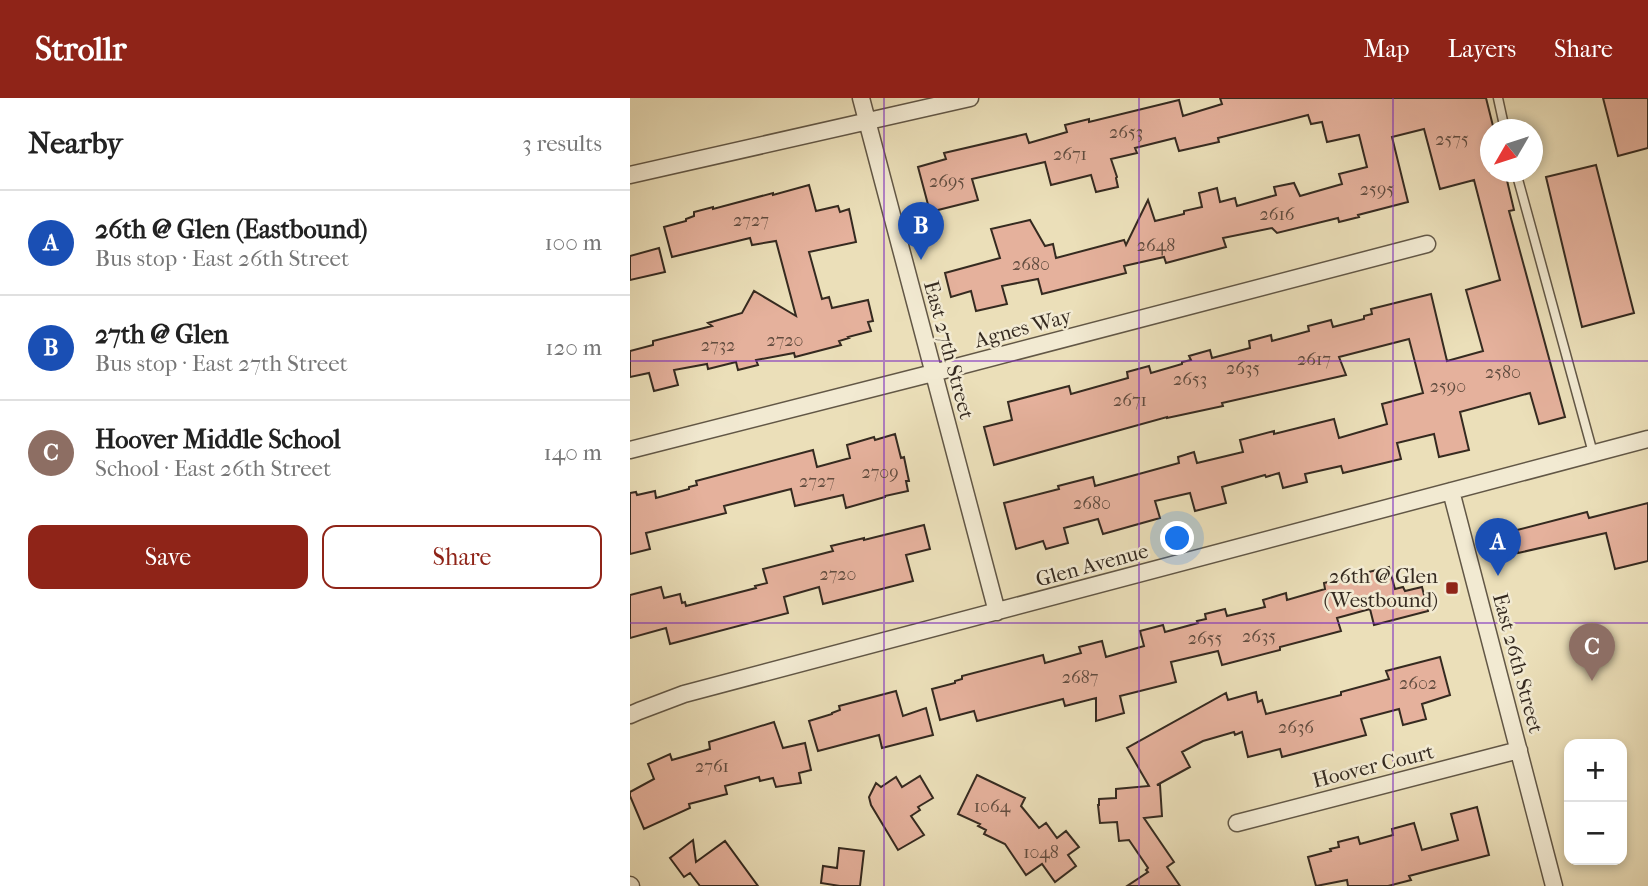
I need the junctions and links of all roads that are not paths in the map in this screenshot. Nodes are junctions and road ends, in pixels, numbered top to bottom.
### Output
1 (861, 98) edge
2 (970, 98) edge
3 (1498, 98) edge
4 (1503, 119) edge
5 (868, 121) junction
6 (630, 175) edge
7 (1519, 182) edge
8 (1427, 244) dead end
9 (933, 373) junction
10 (1648, 439) edge
11 (630, 450) edge
12 (1593, 453) junction
13 (1451, 491) junction
14 (997, 612) junction
15 (630, 715) edge
16 (1519, 750) junction
17 (1237, 823) dead end
18 (1554, 886) edge

1 - 5 street, East 27th Street
2 - 5 street
3 - 4 lane
5 - 6 street
5 - 9 street, East 27th Street
7 - 12 lane
8 - 9 street, Agnes Way
9 - 11 street, Agnes Way
9 - 14 street, East 27th Street
10 - 12 street, Glen Avenue
12 - 13 street, Glen Avenue
13 - 14 street, Glen Avenue
13 - 16 street, East 26th Street
14 - 15 street, Glen Avenue
16 - 17 street, Hoover Court
16 - 18 street, East 26th Street

